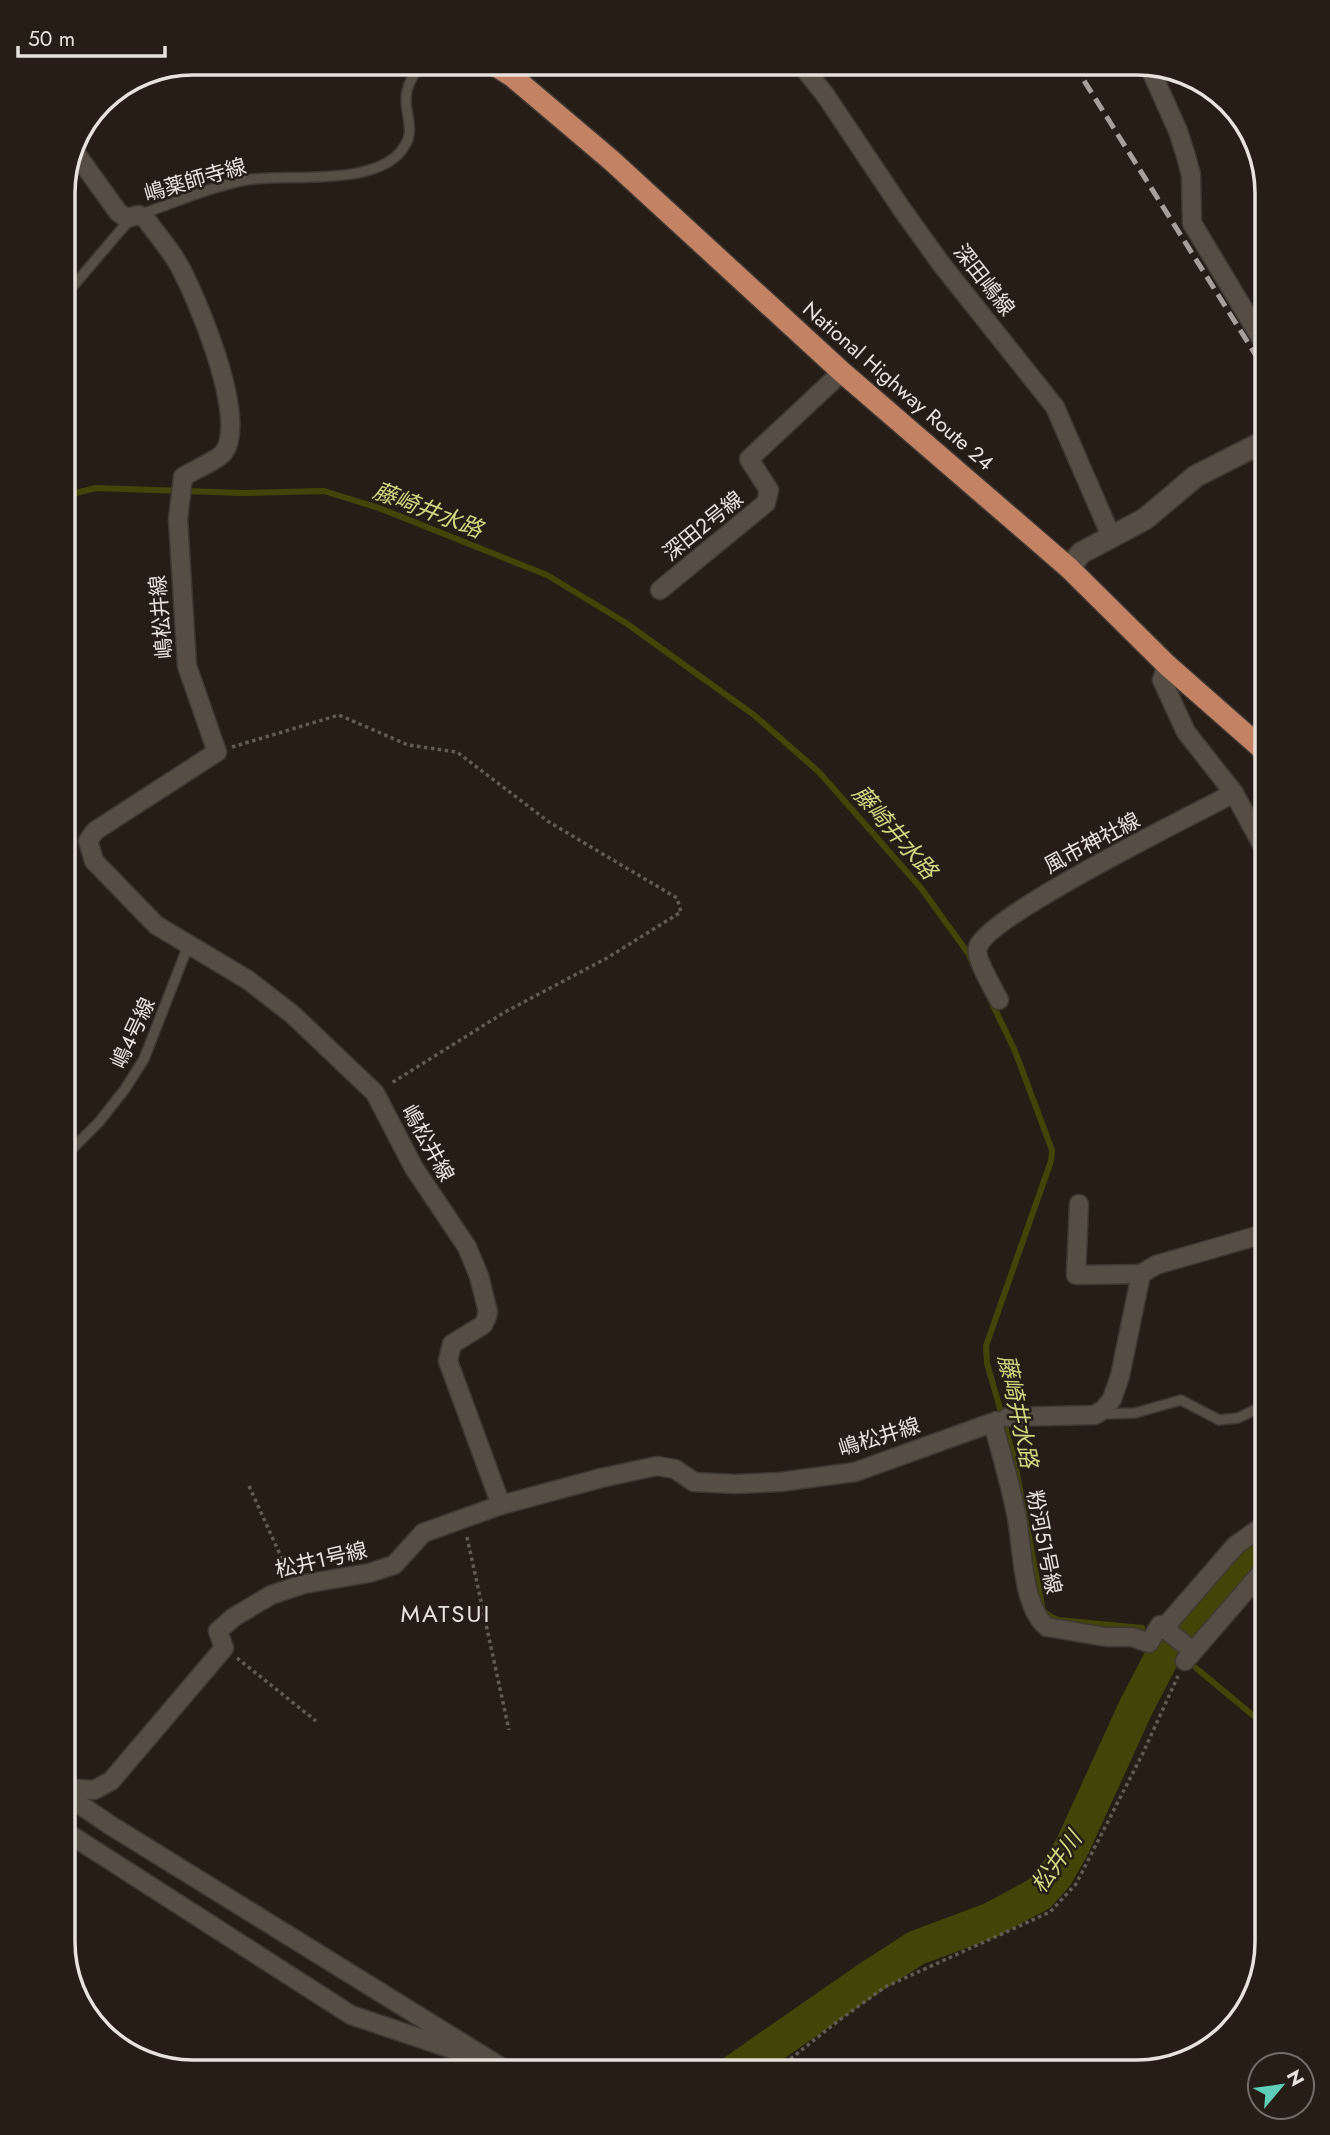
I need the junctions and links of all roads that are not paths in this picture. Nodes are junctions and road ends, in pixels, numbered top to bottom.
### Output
1 (414, 75) edge
2 (510, 75) edge
3 (810, 76) edge
4 (1153, 77) edge
5 (80, 160) edge
6 (139, 215) junction
7 (76, 283) edge
8 (1255, 328) edge
9 (842, 372) junction
10 (1255, 446) edge
11 (1111, 536) junction
12 (1069, 568) junction
13 (660, 590) dead end
14 (1167, 665) junction
15 (1255, 742) edge
16 (1234, 793) junction
17 (1255, 832) edge
18 (188, 946) junction
19 (999, 1000) dead end
20 (75, 1146) edge
21 (1079, 1204) dead end
22 (1255, 1236) edge
23 (1141, 1274) junction
24 (1255, 1410) edge
25 (1095, 1415) junction
26 (999, 1420) junction
27 (501, 1505) junction
28 (1255, 1532) edge
29 (1255, 1580) edge
30 (1162, 1627) junction
31 (75, 1789) edge
32 (75, 1801) edge
33 (75, 1838) edge
34 (479, 2059) edge
35 (489, 2059) edge

1 - 6 lane, 嶋薬師寺線
2 - 9 highway, National Highway Route 24
3 - 11 street, 深田嶋線
4 - 8 street
5 - 6 street, 嶋松井線
6 - 7 lane, 嶋薬師寺線
6 - 18 street, 嶋松井線
9 - 12 highway, National Highway Route 24
9 - 13 street, 深田2号線
10 - 11 main road
11 - 12 main road
12 - 14 highway, National Highway Route 24
14 - 15 highway, National Highway Route 24
14 - 16 street
16 - 17 street
16 - 19 street, 風市神社線
18 - 20 lane, 嶋4号線
18 - 27 street, 嶋松井線
21 - 23 street
22 - 23 street
23 - 25 street
24 - 25 lane
25 - 26 street, 嶋松井線
26 - 27 street, 嶋松井線
26 - 30 street, 粉河51号線
27 - 31 street, 松井1号線
28 - 30 street
29 - 30 street
32 - 35 street
33 - 34 street

